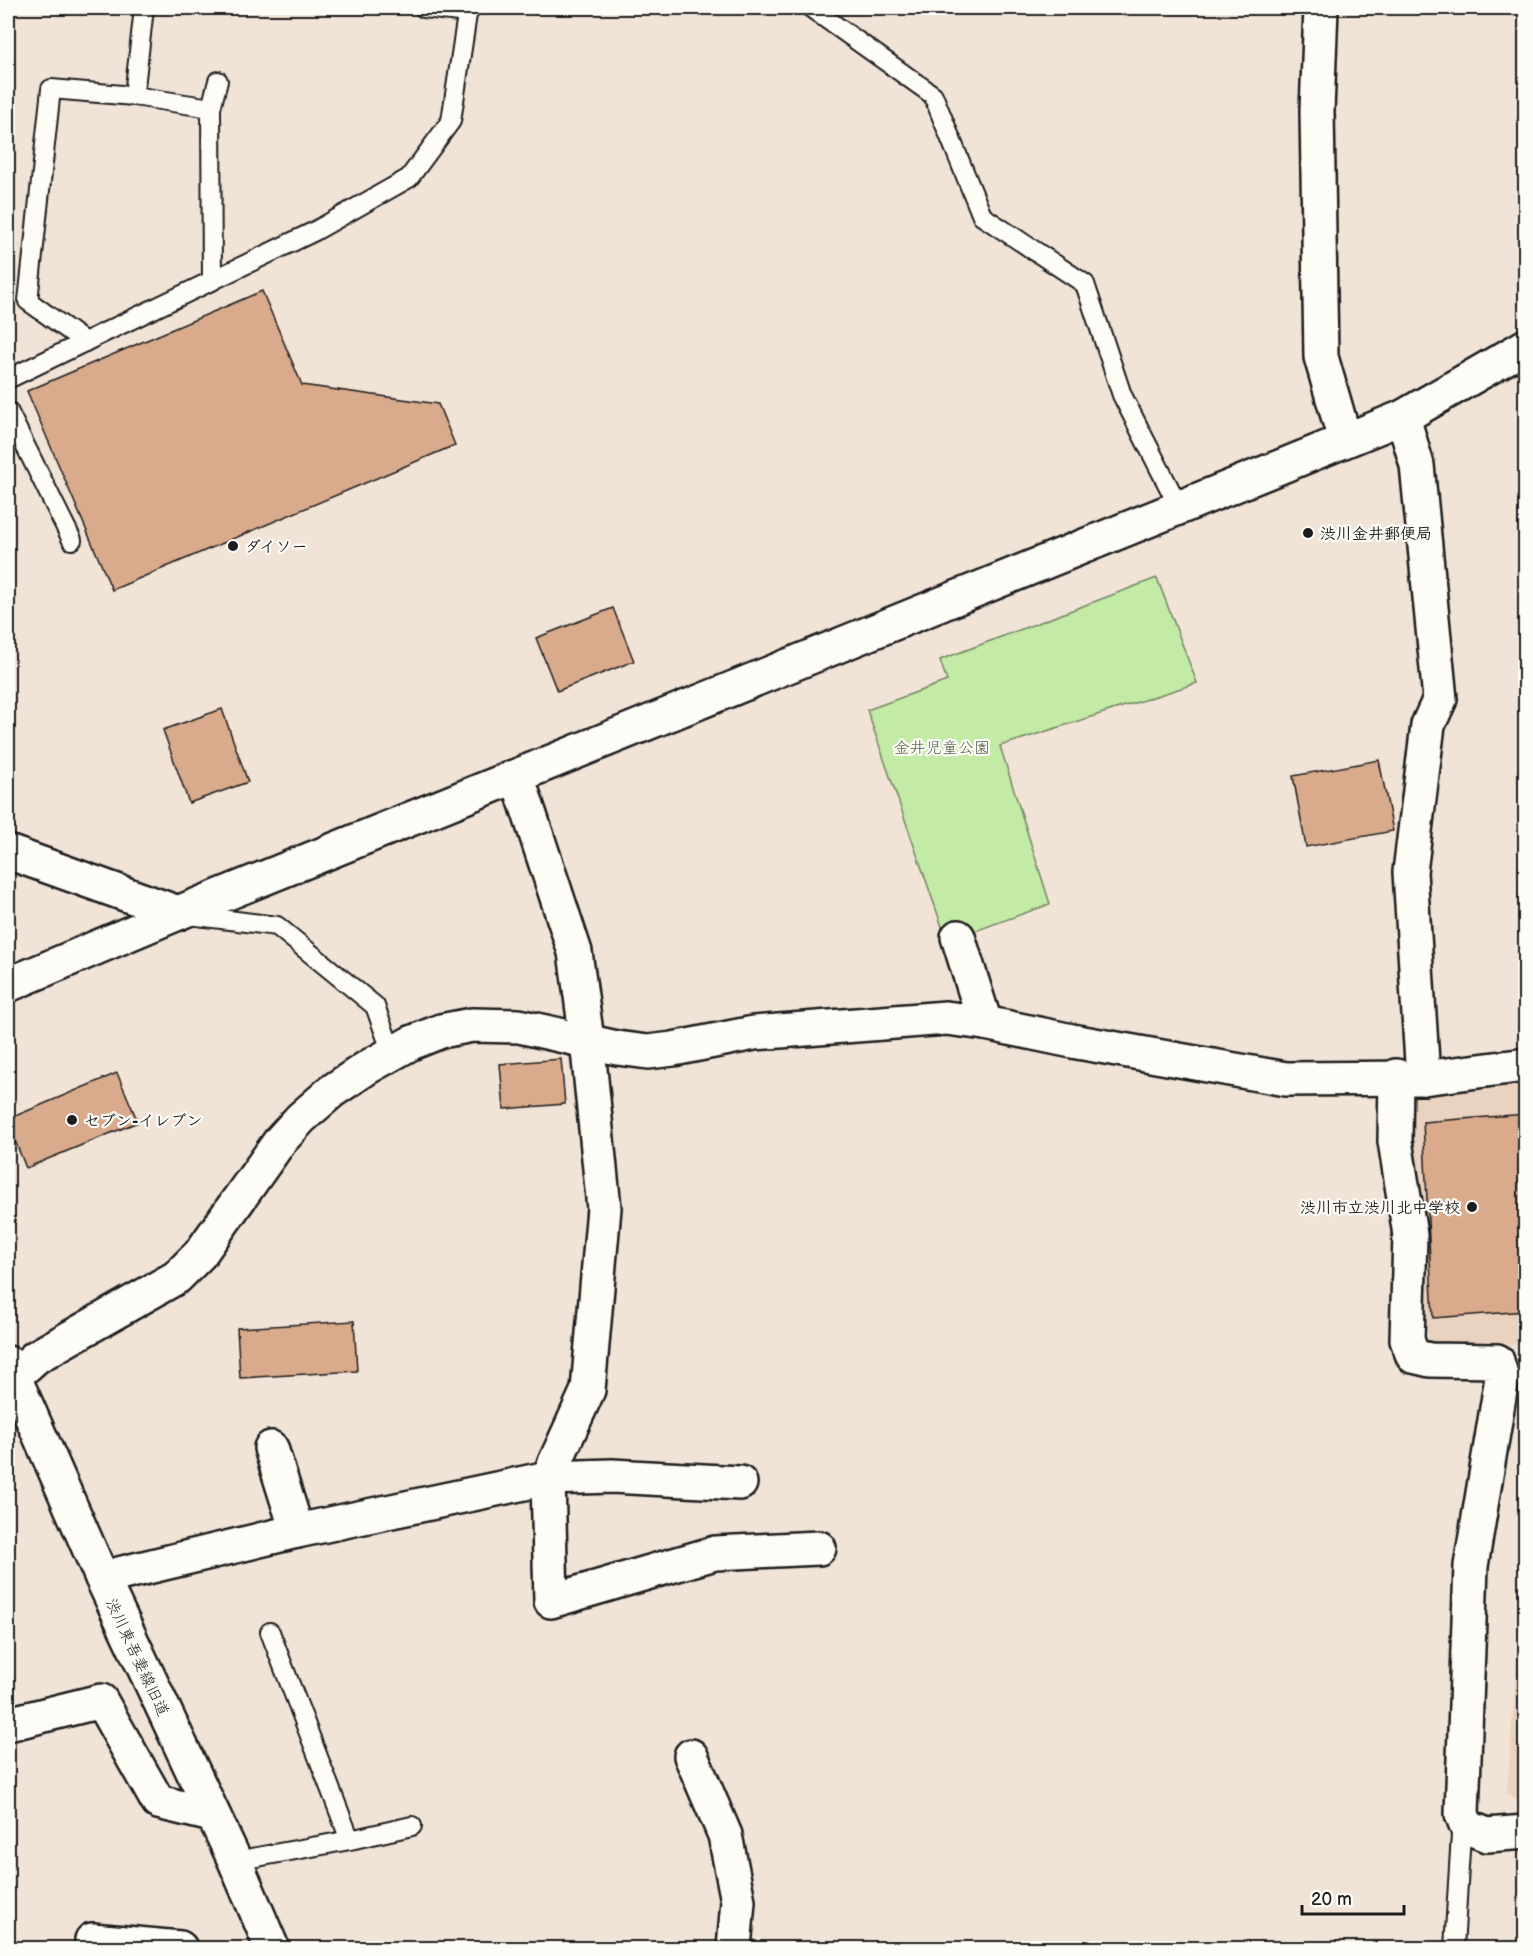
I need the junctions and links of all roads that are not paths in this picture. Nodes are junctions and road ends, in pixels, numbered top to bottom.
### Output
1 (144, 8) edge
2 (424, 8) edge
3 (811, 8) edge
4 (1321, 8) edge
5 (468, 10) edge
6 (218, 81) dead end
7 (134, 96) junction
8 (211, 108) junction
9 (212, 281) junction
10 (85, 342) junction
11 (1526, 346) edge
12 (8, 379) edge
13 (8, 411) edge
14 (1403, 417) junction
15 (1345, 440) junction
16 (1179, 507) junction
17 (72, 540) dead end
18 (517, 776) junction
19 (8, 852) edge
20 (178, 913) junction
21 (958, 937) dead end
22 (8, 986) edge
23 (985, 1023) junction
24 (587, 1040) junction
25 (392, 1053) junction
26 (1526, 1065) edge
27 (1410, 1077) junction
28 (9, 1374) edge
29 (271, 1448) dead end
30 (548, 1478) junction
31 (740, 1483) dead end
32 (297, 1532) junction
33 (819, 1548) dead end
34 (102, 1578) junction
35 (270, 1632) dead end
36 (8, 1724) edge
37 (691, 1756) dead end
38 (1462, 1814) junction
39 (212, 1815) junction
40 (412, 1826) dead end
41 (1526, 1832) edge
42 (350, 1840) junction
43 (235, 1861) junction
44 (92, 1940) dead end
45 (180, 1948) edge
46 (272, 1948) edge
47 (734, 1948) edge
48 (1454, 1948) edge

1 - 7 lane
2 - 5 lane
3 - 16 lane
4 - 15 street
5 - 9 lane
6 - 8 lane
7 - 8 lane
7 - 10 lane
8 - 9 lane
9 - 10 lane
10 - 12 lane
11 - 14 street
13 - 17 lane
14 - 15 street
14 - 27 street
15 - 16 street
16 - 18 street
18 - 20 street
18 - 24 street
19 - 20 street
20 - 22 street
20 - 25 lane
21 - 23 street
23 - 24 street
23 - 27 street
24 - 25 street
24 - 30 street
25 - 28 street
26 - 27 street
27 - 38 street
28 - 34 street, 渋川東吾妻線旧道
29 - 32 street
30 - 31 street
30 - 32 street
30 - 33 street
32 - 34 street
34 - 39 street, 渋川東吾妻線旧道
35 - 42 lane
36 - 39 street
37 - 47 street
38 - 41 street
38 - 48 lane
39 - 43 street, 渋川東吾妻線旧道
40 - 42 lane
42 - 43 lane
43 - 46 street, 渋川東吾妻線旧道
44 - 45 street

